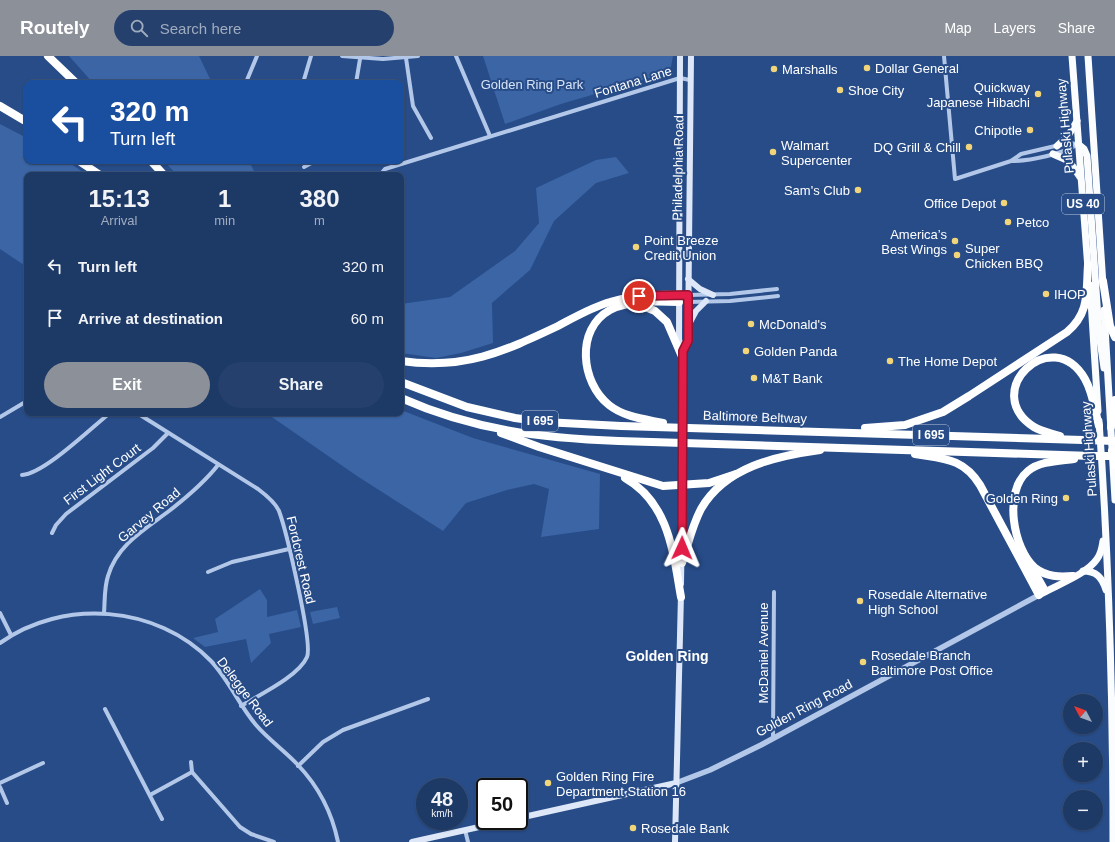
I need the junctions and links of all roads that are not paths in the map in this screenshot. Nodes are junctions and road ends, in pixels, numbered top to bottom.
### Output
1 (48, 56) edge
2 (53, 56) edge
3 (257, 56) edge
4 (311, 56) edge
5 (342, 56) edge
6 (418, 56) edge
7 (456, 56) edge
8 (680, 56) edge
9 (691, 56) edge
10 (944, 56) edge
11 (1072, 56) edge
12 (1088, 56) edge
13 (406, 58) junction
14 (360, 59) junction
15 (680, 78) junction
16 (73, 80) edge
17 (73, 80) edge
18 (247, 80) dead end
19 (305, 80) edge
20 (356, 80) edge
21 (690, 80) junction
22 (0, 106) edge
23 (0, 111) edge
24 (24, 120) edge
25 (1077, 120) junction
26 (24, 125) edge
27 (490, 136) junction
28 (431, 138) dead end
29 (1078, 144) junction
30 (1058, 146) junction
31 (1053, 154) junction
32 (1011, 160) junction
33 (404, 163) edge
34 (84, 164) edge
35 (91, 164) edge
36 (153, 164) edge
37 (310, 164) edge
38 (401, 164) edge
39 (304, 167) dead end
40 (96, 172) edge
41 (103, 172) edge
42 (161, 172) edge
43 (382, 172) edge
44 (1081, 179) junction
45 (1088, 265) junction
46 (688, 279) junction
47 (1103, 281) junction
48 (777, 289) dead end
49 (713, 295) junction
50 (778, 296) dead end
51 (679, 298) junction
52 (688, 298) junction
53 (706, 301) junction
54 (638, 303) junction
55 (688, 325) junction
56 (1115, 337) edge
57 (683, 355) junction
58 (404, 361) edge
59 (404, 383) edge
60 (1108, 390) junction
61 (404, 399) edge
62 (1115, 400) edge
63 (24, 403) edge
64 (106, 416) edge
65 (143, 416) edge
66 (0, 417) edge
67 (1099, 426) junction
68 (1111, 426) junction
69 (488, 427) junction
70 (685, 427) junction
71 (800, 431) junction
72 (168, 433) junction
73 (1079, 440) junction
74 (1115, 440) edge
75 (844, 447) junction
76 (879, 449) junction
77 (1113, 454) edge
78 (1088, 456) junction
79 (218, 465) junction
80 (1115, 465) edge
81 (609, 468) junction
82 (736, 474) junction
83 (22, 475) dead end
84 (683, 486) junction
85 (1115, 500) edge
86 (1105, 523) junction
87 (52, 533) dead end
88 (289, 548) junction
89 (1028, 561) junction
90 (682, 564) junction
91 (1082, 571) junction
92 (208, 572) dead end
93 (1073, 576) junction
94 (774, 592) dead end
95 (1042, 593) junction
96 (681, 597) junction
97 (1109, 598) junction
98 (0, 613) edge
99 (104, 613) junction
100 (11, 635) junction
101 (0, 643) edge
102 (428, 700) dead end
103 (241, 706) junction
104 (105, 709) dead end
105 (773, 738) junction
106 (191, 762) dead end
107 (43, 763) dead end
108 (298, 766) junction
109 (192, 772) junction
110 (0, 783) edge
111 (676, 783) junction
112 (0, 787) edge
113 (150, 795) junction
114 (7, 803) dead end
115 (528, 816) edge
116 (162, 819) dead end
117 (465, 830) joint
118 (274, 842) edge
119 (338, 842) edge
120 (412, 842) edge
121 (468, 842) edge
122 (675, 842) edge
123 (1113, 842) edge

1 - 16 highway
2 - 17 highway
3 - 18 street
4 - 19 street
5 - 14 street
6 - 13 street
7 - 27 street
8 - 15 main road, Philadelphia Road
9 - 21 main road, Philadelphia Road
10 - 32 street
11 - 25 highway, Pulaski Highway / US 40
12 - 47 highway, Pulaski Highway / US 40
13 - 14 street
13 - 28 street
14 - 20 street
15 - 21 street, Fontana Lane
15 - 27 street, Fontana Lane
15 - 51 main road, Philadelphia Road
21 - 46 main road, Philadelphia Road
22 - 24 highway
23 - 26 highway
25 - 29 highway, Pulaski Highway / US 40
25 - 30 highway
27 - 33 street, Fontana Lane
29 - 30 street
29 - 31 street
29 - 44 highway, Pulaski Highway / US 40
29 - 60 highway
30 - 32 street
31 - 32 street
31 - 44 highway
34 - 40 highway
35 - 41 highway
36 - 42 highway
37 - 39 street
38 - 43 street, Fontana Lane
44 - 45 highway, Pulaski Highway / US 40
45 - 67 highway, Pulaski Highway / US 40
45 - 71 highway
46 - 49 main road
46 - 52 main road, Philadelphia Road
47 - 56 highway
47 - 60 highway, Pulaski Highway / US 40
48 - 49 street
49 - 52 street
50 - 53 street
51 - 52 main road
51 - 54 highway
51 - 57 main road, Philadelphia Road
51 - 58 highway
52 - 53 street
52 - 55 main road, Philadelphia Road
53 - 55 main road
54 - 57 highway
54 - 70 highway
55 - 57 main road, Philadelphia Road
57 - 84 main road, Philadelphia Road, bridge
59 - 70 highway, Baltimore Beltway / I 695
60 - 68 highway, Pulaski Highway / US 40
61 - 69 highway, I 695
62 - 68 highway
63 - 66 street
64 - 83 street
65 - 72 street, Fordcrest Road
67 - 73 highway
67 - 86 highway, Pulaski Highway / US 40
68 - 77 highway, Pulaski Highway / US 40
69 - 75 highway, I 695
69 - 81 highway
70 - 71 highway, Baltimore Beltway / I 695
71 - 73 highway, Baltimore Beltway / I 695
72 - 79 street, Fordcrest Road
72 - 87 street, First Light Court
73 - 74 highway, Baltimore Beltway / I 695, bridge
75 - 76 highway, I 695
75 - 82 highway
76 - 78 highway, I 695
76 - 95 highway
77 - 78 highway, I 695, bridge
77 - 80 highway
77 - 85 highway, Pulaski Highway / US 40
78 - 89 highway
79 - 88 street, Fordcrest Road
79 - 99 street, Garvey Road
81 - 84 highway
81 - 96 highway
82 - 84 highway
82 - 90 highway
84 - 90 main road, Philadelphia Road
86 - 91 highway, Golden Ring Road
86 - 97 highway, Pulaski Highway / US 40
88 - 92 street
88 - 103 street, Fordcrest Road
89 - 93 highway
89 - 95 highway
90 - 96 main road, Philadelphia Road
91 - 93 highway, Golden Ring Road
91 - 97 highway
93 - 95 highway, Golden Ring Road
94 - 105 street, McDaniel Avenue
95 - 105 street, Golden Ring Road
96 - 111 main road, Philadelphia Road
97 - 123 highway, Pulaski Highway / US 40
98 - 100 street
99 - 100 street, Delegge Road
99 - 103 street, Delegge Road
100 - 101 street, Delegge Road
102 - 108 street
103 - 108 street, Delegge Road
104 - 113 street
105 - 111 street, Golden Ring Road
106 - 109 street
107 - 110 street
108 - 119 street, Delegge Road
109 - 113 street
109 - 118 street
111 - 115 main road, Golden Ring Road
111 - 122 main road, Philadelphia Road
112 - 114 street
113 - 116 street
117 - 120 main road
117 - 121 street

